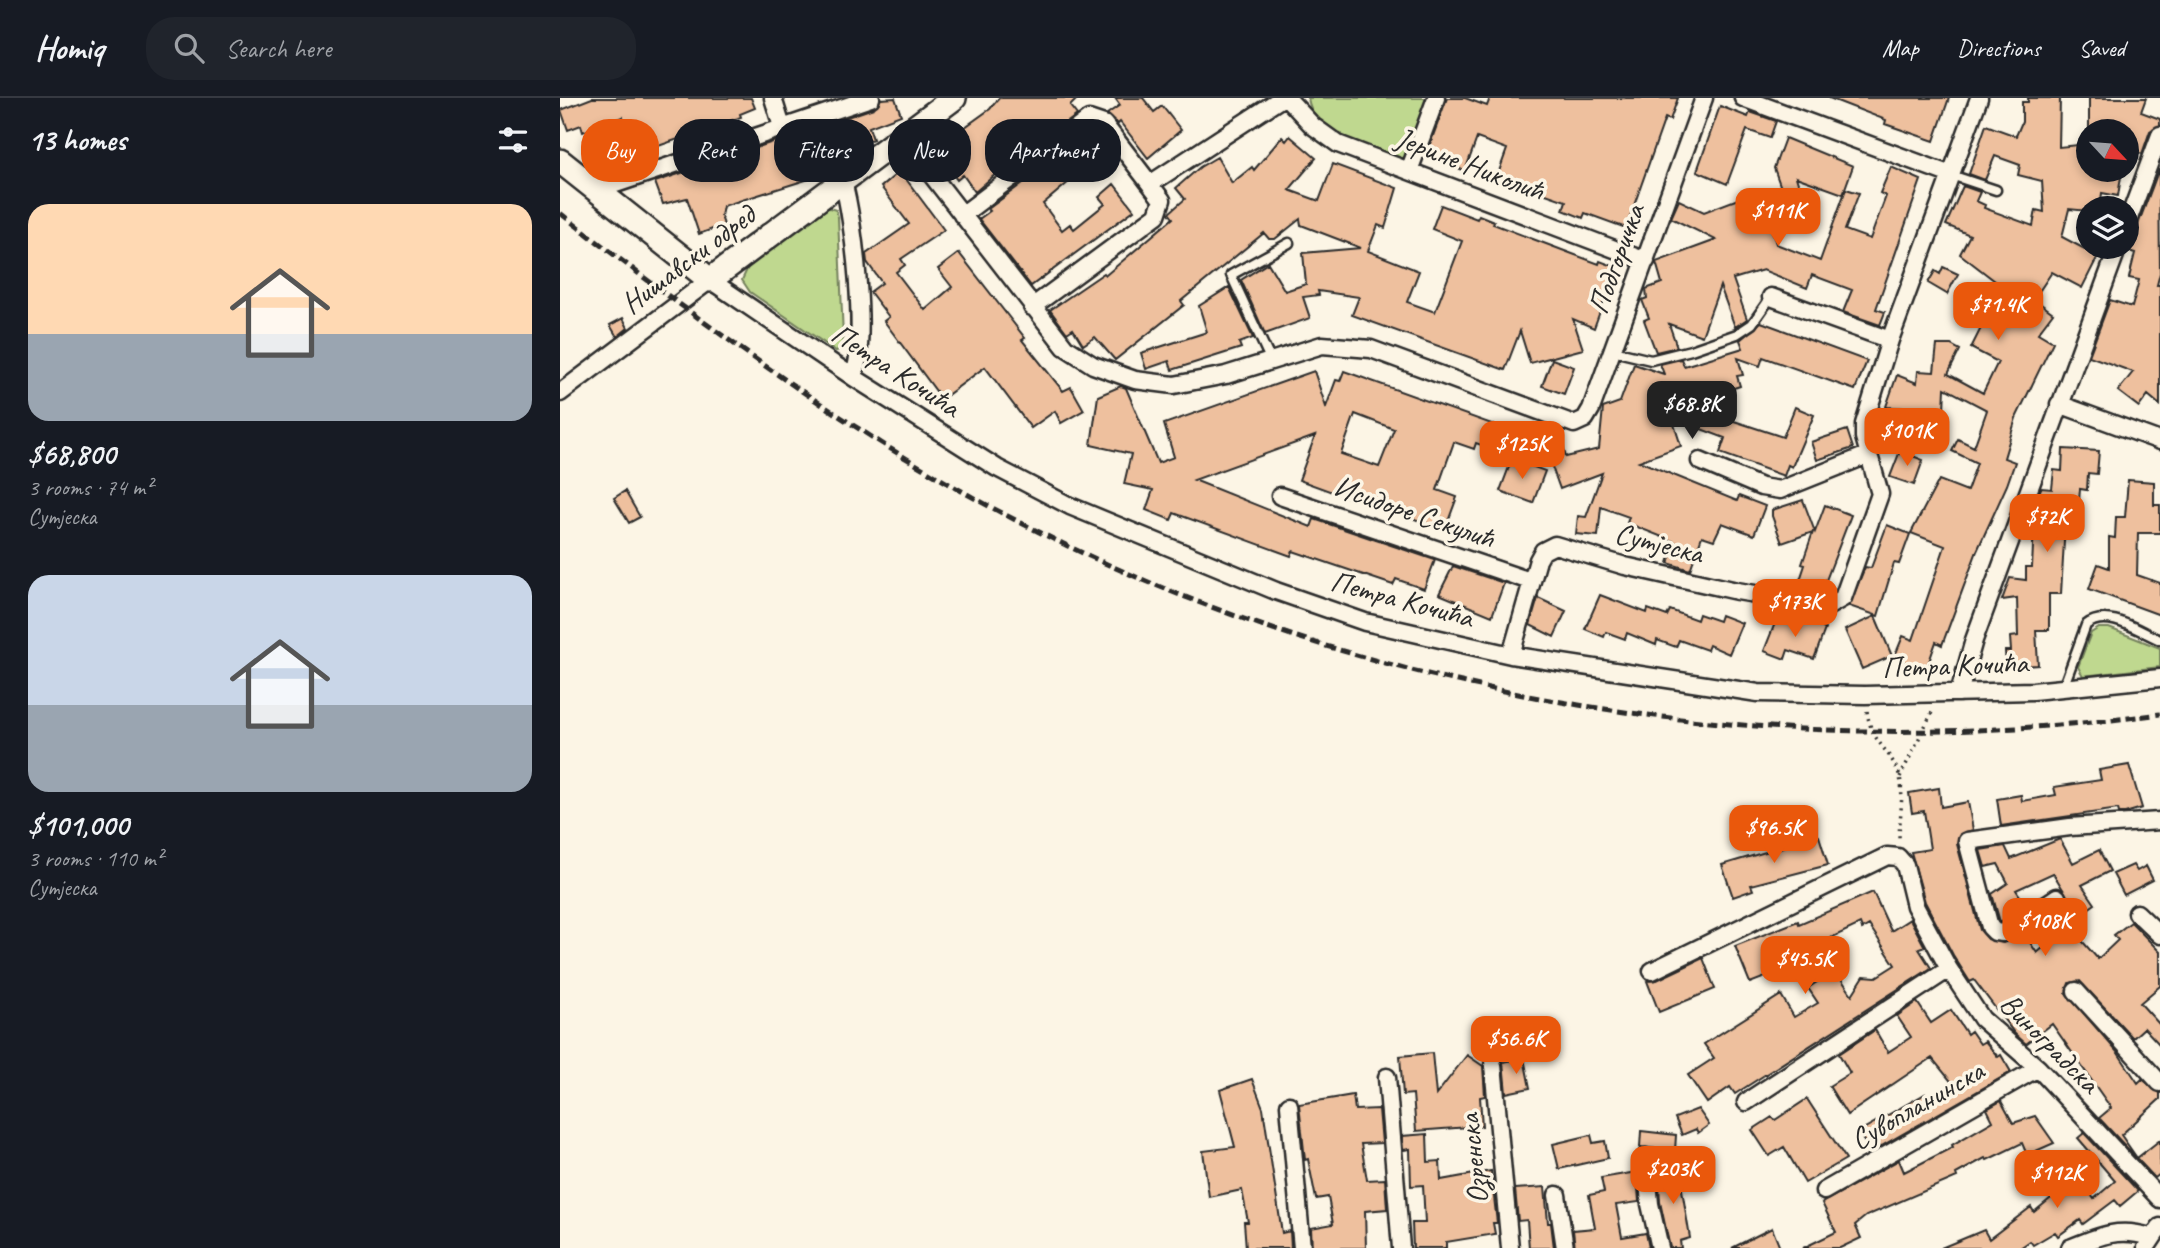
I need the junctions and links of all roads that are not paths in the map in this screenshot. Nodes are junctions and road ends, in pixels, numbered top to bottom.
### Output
1 (773, 98) edge
2 (871, 98) edge
3 (954, 98) edge
4 (1284, 98) edge
5 (1436, 98) edge
6 (1704, 98) edge
7 (1743, 98) edge
8 (1979, 98) edge
9 (779, 119) edge
10 (809, 119) edge
11 (927, 119) edge
12 (774, 131) edge
13 (2160, 135) edge
14 (560, 160) edge
15 (1409, 171) junction
16 (1951, 175) junction
17 (843, 182) joint
18 (937, 182) edge
19 (1150, 184) junction
20 (598, 190) junction
21 (1996, 190) dead end
22 (2137, 196) edge
23 (962, 215) junction
24 (1289, 243) dead end
25 (2113, 259) edge
26 (1646, 261) junction
27 (710, 280) junction
28 (1771, 297) joint
29 (1032, 307) junction
30 (1890, 340) junction
31 (1613, 351) junction
32 (1271, 361) junction
33 (853, 377) junction
34 (560, 393) edge
35 (2059, 404) junction
36 (2160, 441) edge
37 (1870, 454) junction
38 (1700, 461) dead end
39 (1280, 496) dead end
40 (1530, 582) junction
41 (2160, 640) edge
42 (1511, 655) junction
43 (2160, 678) edge
44 (2063, 688) junction
45 (1959, 693) junction
46 (2160, 821) edge
47 (2057, 897) dead end
48 (2137, 913) dead end
49 (2160, 935) edge
50 (1949, 969) junction
51 (1652, 971) dead end
52 (2076, 991) dead end
53 (1493, 1065) dead end
54 (2038, 1068) junction
55 (1387, 1077) dead end
56 (2160, 1083) edge
57 (1746, 1102) dead end
58 (1289, 1105) dead end
59 (1646, 1157) dead end
60 (1824, 1191) dead end
61 (1557, 1195) dead end
62 (2160, 1199) edge
63 (2152, 1237) edge
64 (1302, 1248) edge
65 (1401, 1248) edge
66 (1510, 1248) edge
67 (1565, 1248) edge
68 (1660, 1248) edge
69 (2070, 1248) edge

1 - 9 street
2 - 10 street
3 - 11 street, Нишавски одред
4 - 15 street, Јерине Николић
4 - 19 street
5 - 15 street
6 - 26 street, Подгоричка
7 - 16 street
8 - 16 street, Сутјеска
12 - 20 street
13 - 22 street
14 - 20 street
15 - 26 street, Јерине Николић
16 - 21 lane
16 - 30 street, Сутјеска
17 - 27 street, Нишавски одред
17 - 33 street
18 - 23 street
19 - 23 street
19 - 29 street
20 - 27 street
23 - 29 street
24 - 32 lane
25 - 35 street
26 - 31 street, Подгоричка
27 - 33 street, Петра Кочића
27 - 34 street, Нишавски одред
28 - 30 street
28 - 31 lane
29 - 32 street
30 - 37 street, Сутјеска
31 - 32 street, Подгоричка
33 - 42 street, Петра Кочића
35 - 36 street
35 - 45 street
37 - 38 street
37 - 40 street, Сутјеска
39 - 40 street, Исидоре Секулић
40 - 42 street, Сутјеска
41 - 44 lane
42 - 45 street, Петра Кочића
43 - 44 street, Петра Кочића
44 - 45 street, Петра Кочића
46 - 47 street
48 - 49 street
50 - 51 street, Виноградска
50 - 54 street, Виноградска
50 - 57 street
52 - 56 street
53 - 66 street, Озренска
54 - 60 street, Сувопланинска
54 - 62 street, Виноградска
55 - 65 street
58 - 64 street
59 - 68 street
61 - 67 street
63 - 69 street

